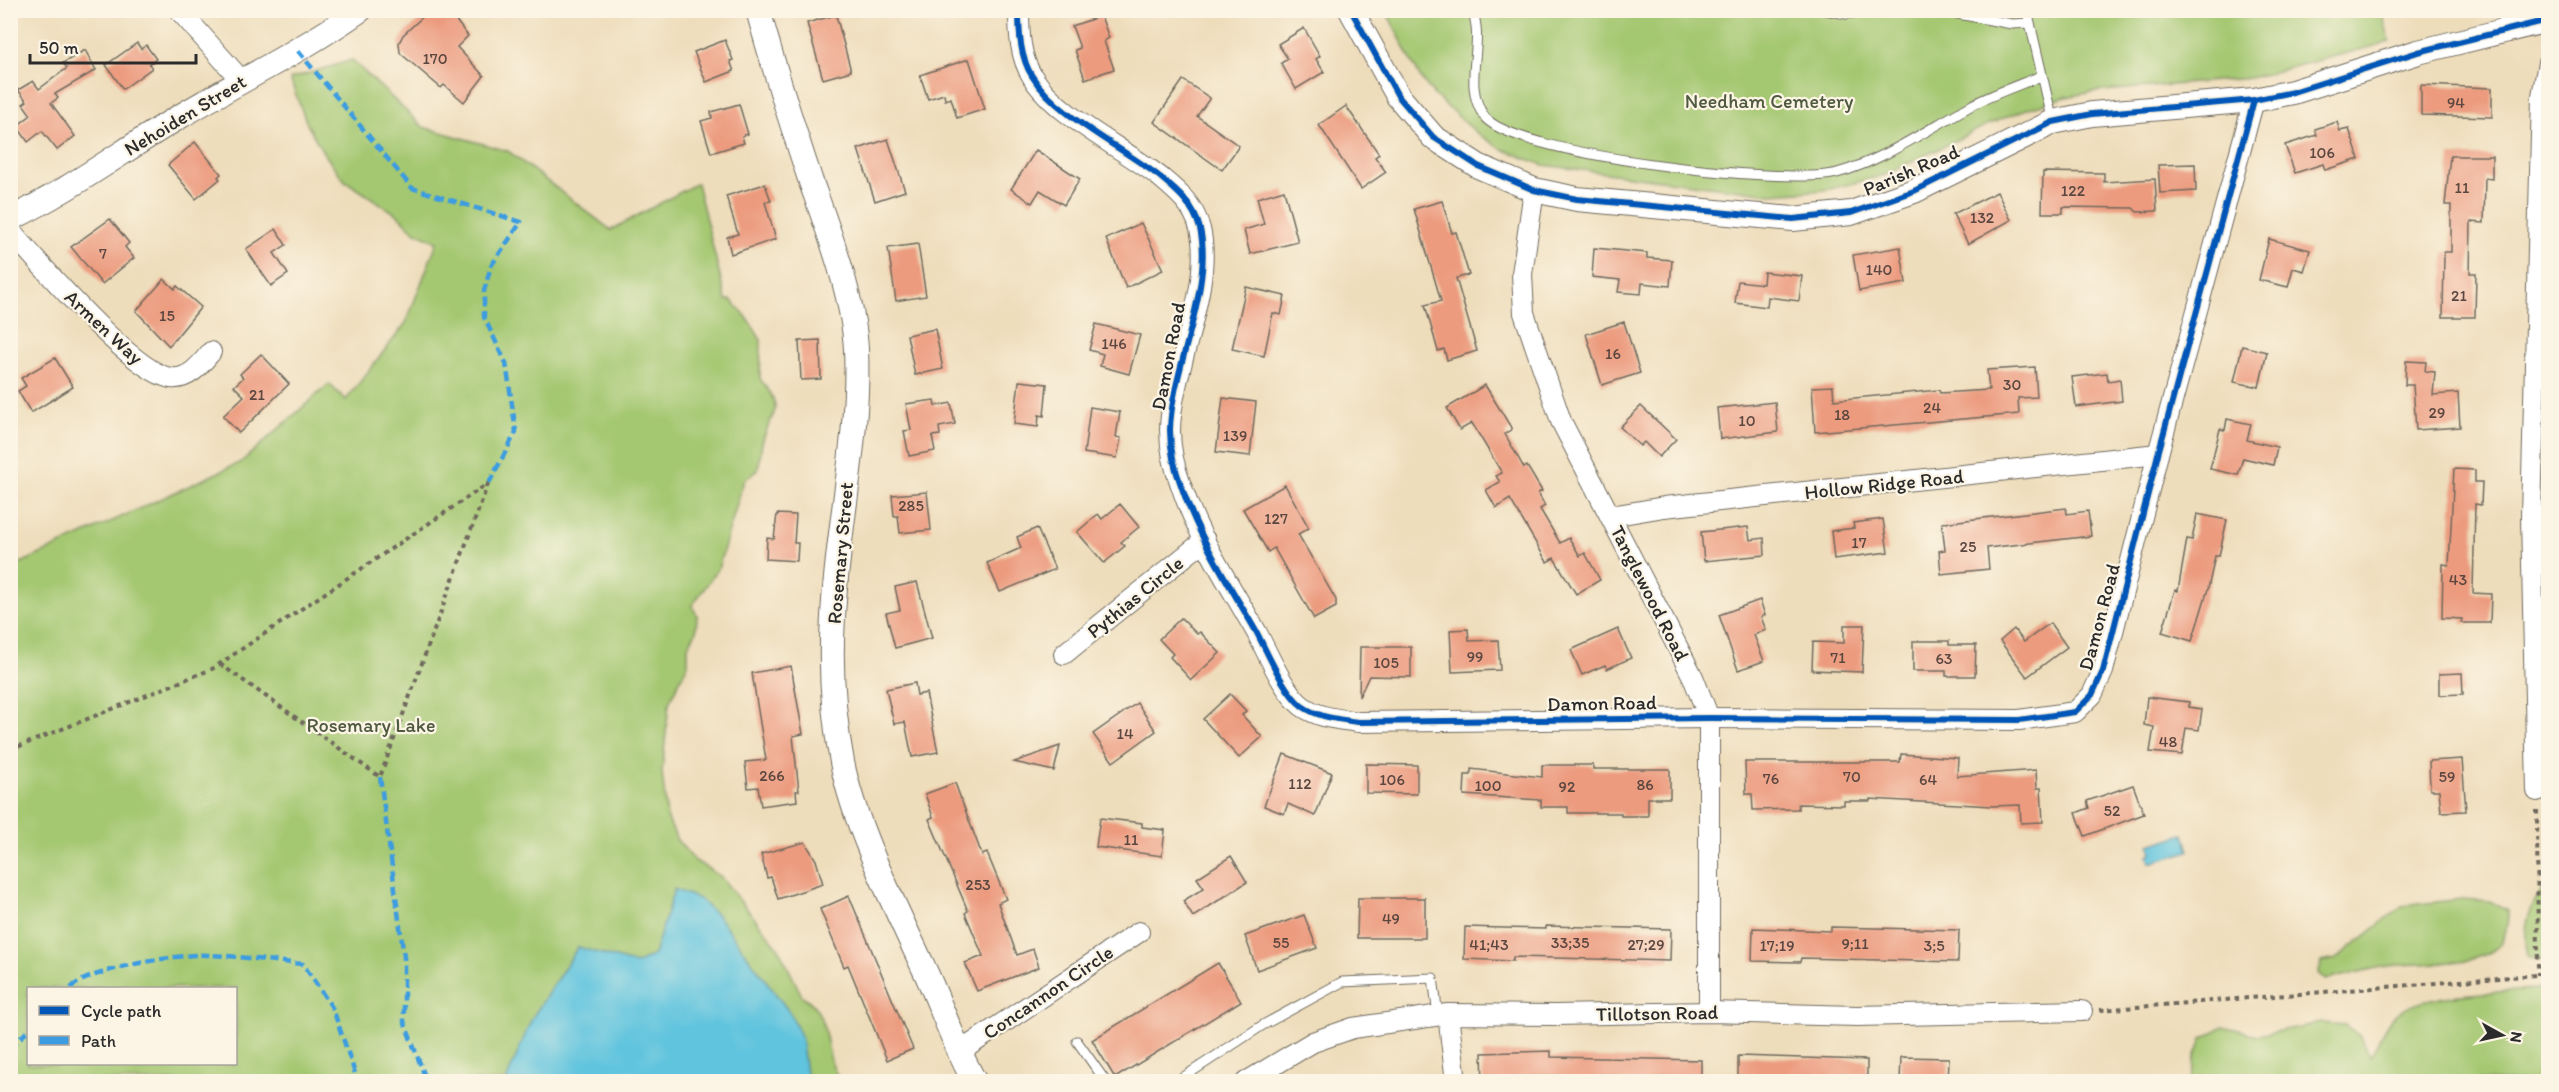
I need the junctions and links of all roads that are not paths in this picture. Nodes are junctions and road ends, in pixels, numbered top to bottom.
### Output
1 (179, 10) edge
2 (360, 10) edge
3 (758, 10) edge
4 (1019, 10) edge
5 (1351, 10) edge
6 (1472, 10) edge
7 (1825, 10) edge
8 (1876, 10) edge
9 (1937, 10) edge
10 (2027, 10) edge
11 (2548, 20) edge
12 (2030, 23) junction
13 (2548, 63) edge
14 (2041, 76) junction
15 (241, 80) junction
16 (2254, 100) junction
17 (2053, 122) junction
18 (1534, 190) junction
19 (10, 219) edge
20 (10, 230) edge
21 (211, 352) dead end
22 (2158, 454) junction
23 (2541, 506) edge
24 (1611, 516) junction
25 (1205, 540) junction
26 (1064, 654) dead end
27 (1709, 718) junction
28 (2537, 790) road end
29 (1139, 932) dead end
30 (2082, 1011) road end
31 (1709, 1012) junction
32 (1443, 1015) junction
33 (1077, 1041) dead end
34 (958, 1053) junction
35 (1267, 1076) edge
36 (975, 1082) edge
37 (1106, 1082) edge
38 (1176, 1082) edge
39 (1246, 1082) edge
40 (1456, 1082) edge

1 - 15 street
2 - 15 street, Nehoiden Street
3 - 34 street, Rosemary Street
4 - 25 street, Damon Road
5 - 18 street, Parish Road
6 - 14 lane
7 - 8 lane
9 - 12 lane
10 - 12 lane
11 - 16 street, Parish Road
12 - 14 lane
13 - 23 street
14 - 17 lane
15 - 19 street, Nehoiden Street
16 - 17 street, Parish Road
16 - 22 street, Damon Road
17 - 18 street, Parish Road
18 - 24 street, Tanglewood Road
20 - 21 street, Armen Way
22 - 24 street, Hollow Ridge Road
22 - 27 street, Damon Road
23 - 28 street
24 - 27 street, Tanglewood Road
25 - 26 street, Pythias Circle
25 - 27 street, Damon Road
27 - 31 street, Tanglewood Road
29 - 34 street, Concannon Circle
30 - 31 street, Tillotson Road
31 - 32 street, Tillotson Road
32 - 35 street, Tillotson Road
32 - 38 lane
32 - 40 street
33 - 37 lane
34 - 36 street, Rosemary Street
35 - 39 street, Tillotson Road

